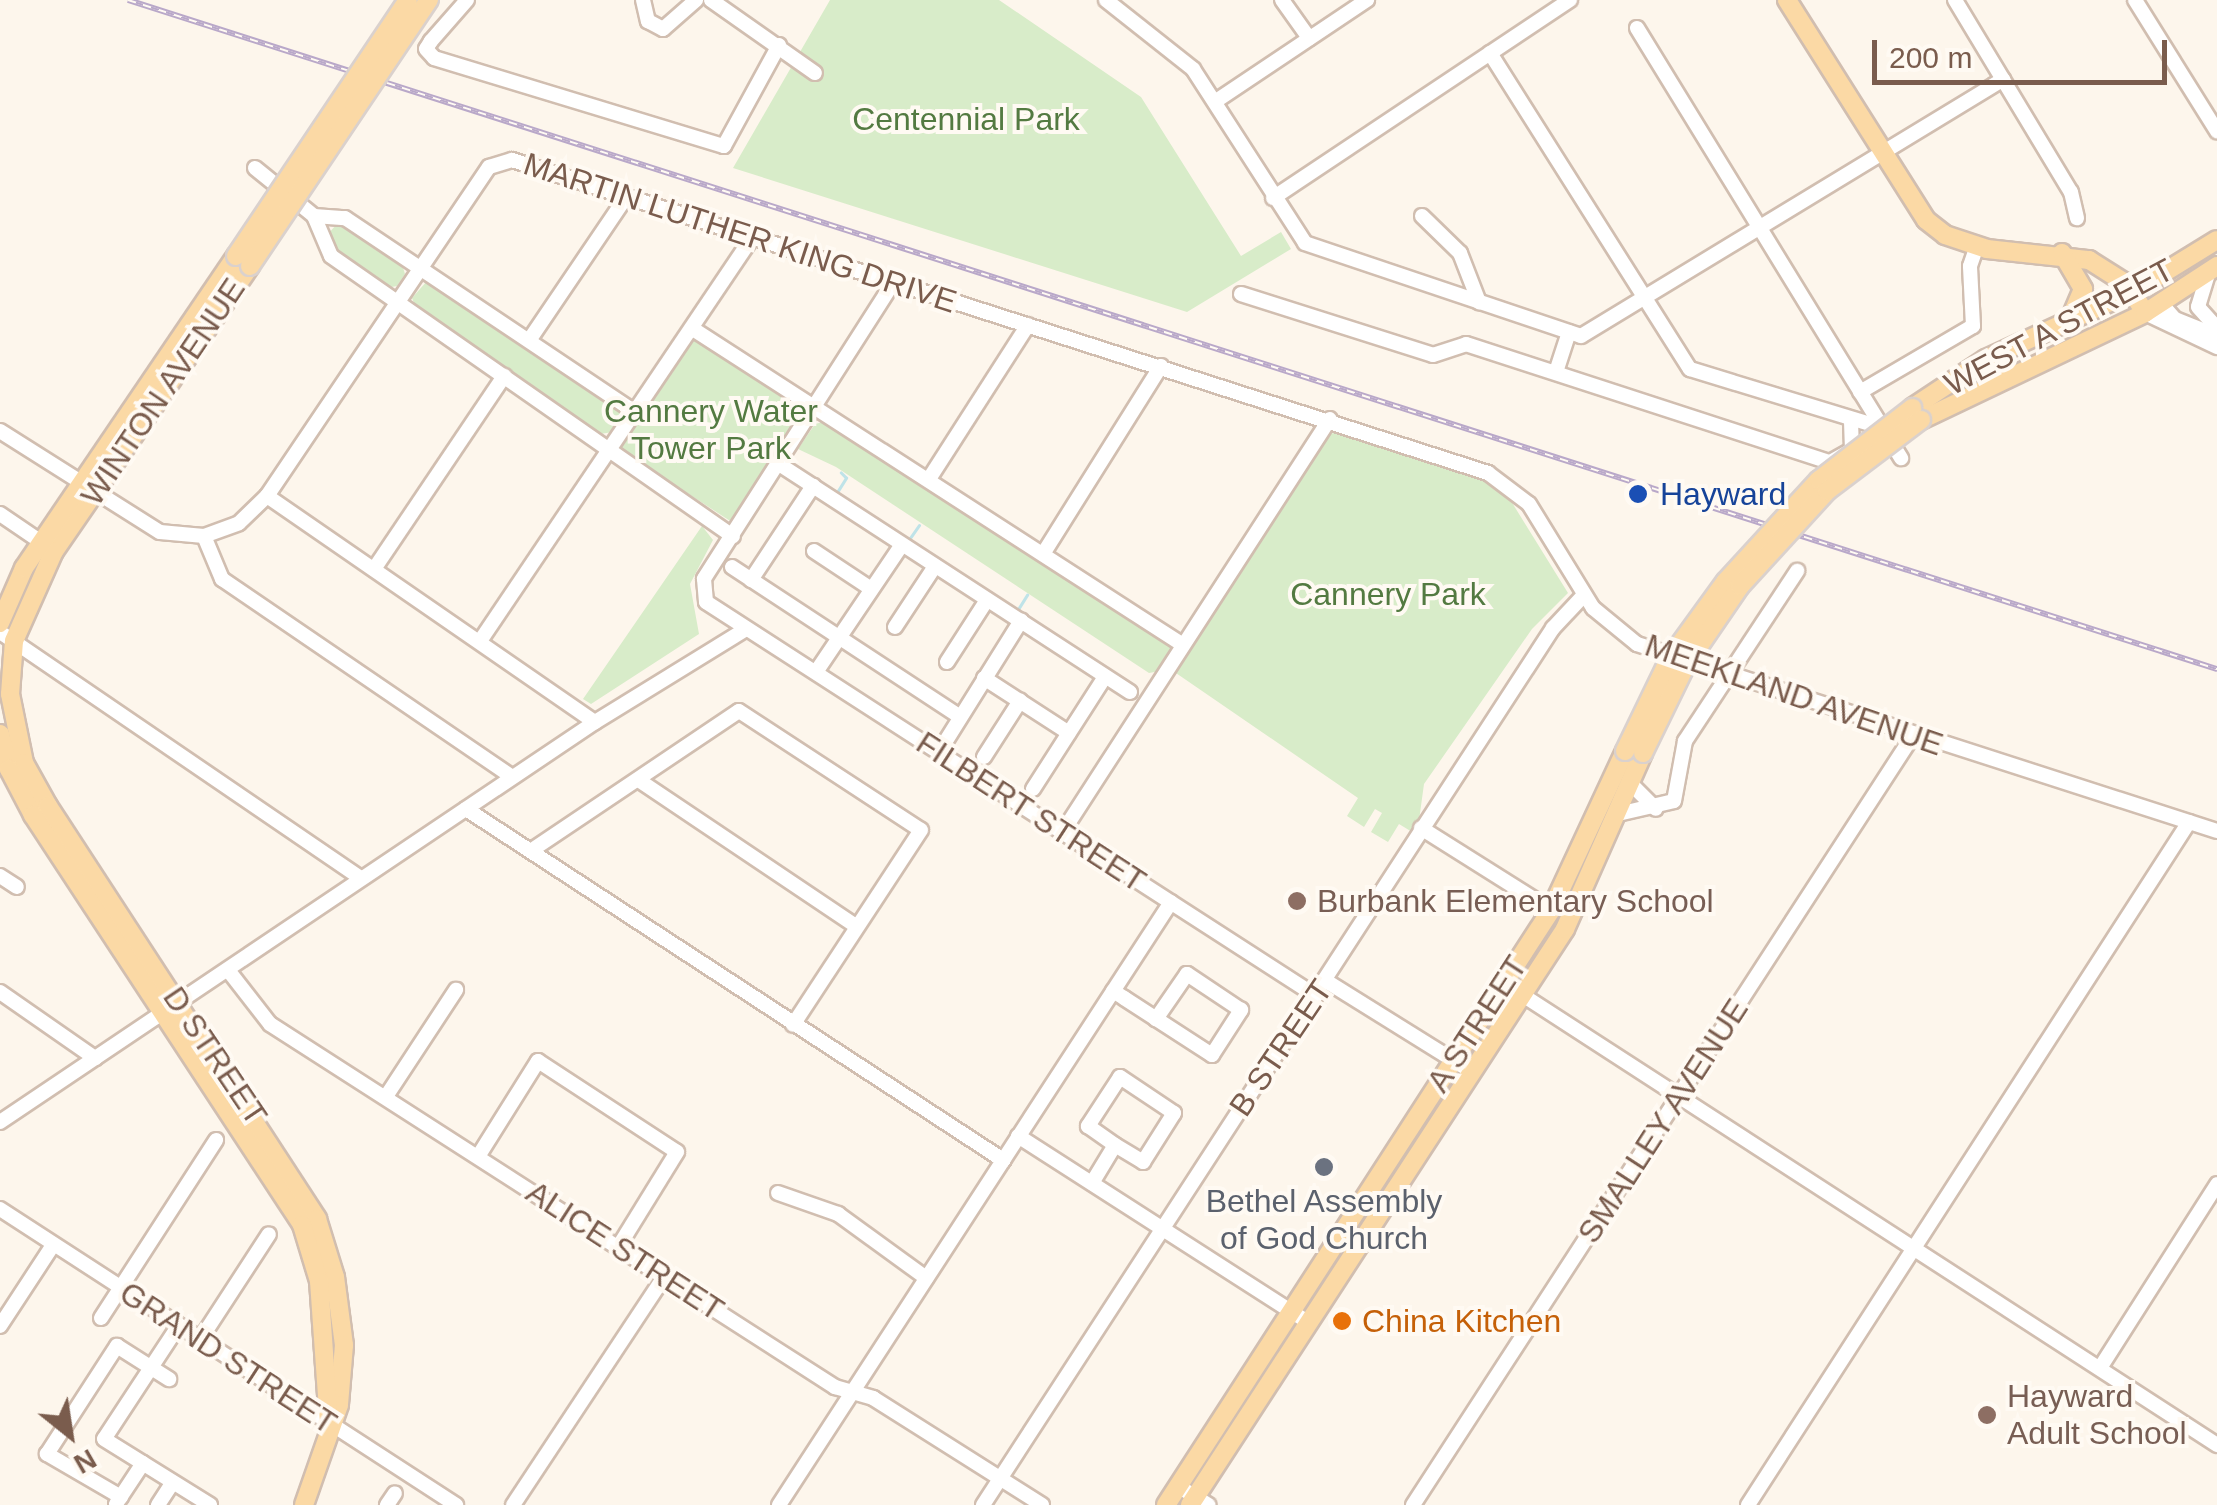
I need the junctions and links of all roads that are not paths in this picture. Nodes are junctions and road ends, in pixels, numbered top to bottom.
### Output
1 (408, 0) edge
2 (429, 0) edge
3 (467, 0) edge
4 (643, 0) edge
5 (696, 0) edge
6 (712, 0) edge
7 (1106, 0) edge
8 (1282, 0) edge
9 (1367, 0) edge
10 (1570, 0) edge
11 (1788, 0) edge
12 (1954, 0) edge
13 (2135, 0) edge
14 (1638, 28) dead end
15 (1309, 38) junction
16 (779, 45) junction
17 (1490, 53) junction
18 (815, 73) dead end
19 (366, 78) junction
20 (2003, 79) junction
21 (1216, 101) junction
22 (2217, 131) edge
23 (1882, 154) junction
24 (254, 168) dead end
25 (626, 197) junction
26 (1273, 198) junction
27 (314, 216) junction
28 (1422, 216) dead end
29 (2077, 218) dead end
30 (1760, 227) junction
31 (752, 238) junction
32 (2217, 240) edge
33 (1977, 246) junction
34 (2062, 252) junction
35 (422, 268) junction
36 (2213, 268) edge
37 (893, 283) junction
38 (2134, 291) junction
39 (1241, 294) dead end
40 (1644, 298) junction
41 (398, 302) junction
42 (1480, 302) junction
43 (2153, 308) junction
44 (2067, 320) junction
45 (1028, 325) junction
46 (2217, 328) edge
47 (694, 329) junction
48 (1575, 334) junction
49 (2217, 336) edge
50 (530, 340) junction
51 (2217, 347) edge
52 (1160, 366) junction
53 (1556, 372) junction
54 (504, 376) junction
55 (1860, 392) junction
56 (816, 408) junction
57 (634, 411) junction
58 (1917, 414) junction
59 (1330, 419) junction
60 (1851, 420) junction
61 (1883, 428) junction
62 (0, 431) edge
63 (610, 449) junction
64 (1852, 450) junction
65 (1901, 458) dead end
66 (782, 466) junction
67 (929, 480) junction
68 (813, 486) junction
69 (87, 489) junction
70 (266, 496) junction
71 (0, 514) edge
72 (204, 536) junction
73 (733, 536) junction
74 (1772, 537) joint
75 (48, 546) junction
76 (901, 546) junction
77 (814, 550) dead end
78 (1043, 554) junction
79 (935, 566) junction
80 (732, 568) dead end
81 (374, 569) junction
82 (1797, 571) dead end
83 (751, 580) junction
84 (870, 588) junction
85 (1584, 596) junction
86 (987, 600) junction
87 (1021, 622) junction
88 (0, 623) edge
89 (895, 628) dead end
90 (746, 629) junction
91 (7, 636) edge
92 (838, 637) junction
93 (480, 642) junction
94 (1183, 645) junction
95 (947, 662) dead end
96 (816, 672) junction
97 (1730, 675) junction
98 (1105, 677) junction
99 (984, 678) junction
100 (1130, 692) dead end
101 (1020, 701) junction
102 (6, 713) edge
103 (960, 717) junction
104 (595, 722) junction
105 (1069, 733) junction
106 (0, 734) edge
107 (1912, 737) junction
108 (939, 752) junction
109 (1634, 752) junction
110 (984, 758) dead end
111 (512, 778) junction
112 (640, 781) junction
113 (1631, 784) junction
114 (1034, 789) dead end
115 (466, 809) junction
116 (1656, 809) junction
117 (1618, 814) junction
118 (2189, 822) junction
119 (1421, 828) junction
120 (2217, 831) edge
121 (1062, 833) junction
122 (532, 850) junction
123 (0, 876) edge
124 (360, 878) junction
125 (17, 887) dead end
126 (1171, 902) junction
127 (1552, 910) junction
128 (856, 926) junction
129 (228, 970) junction
130 (1326, 981) junction
131 (1504, 983) junction
132 (456, 990) dead end
133 (1113, 991) junction
134 (0, 992) edge
135 (1524, 994) junction
136 (1316, 996) junction
137 (172, 1007) junction
138 (1156, 1019) junction
139 (793, 1024) junction
140 (95, 1058) junction
141 (1453, 1060) junction
142 (1472, 1072) junction
143 (387, 1095) junction
144 (1680, 1096) junction
145 (0, 1122) edge
146 (1018, 1136) junction
147 (216, 1140) dead end
148 (1115, 1145) junction
149 (478, 1155) junction
150 (1003, 1160) junction
151 (1092, 1183) junction
152 (2217, 1184) edge
153 (778, 1192) dead end
154 (0, 1209) edge
155 (1162, 1228) junction
156 (269, 1234) dead end
157 (53, 1245) junction
158 (619, 1246) junction
159 (1914, 1247) junction
160 (664, 1276) junction
161 (926, 1278) junction
162 (120, 1288) junction
163 (1291, 1311) junction
164 (101, 1318) dead end
165 (1308, 1322) junction
166 (179, 1325) junction
167 (0, 1326) edge
168 (200, 1340) junction
169 (150, 1366) junction
170 (2100, 1368) junction
171 (168, 1379) dead end
172 (853, 1392) junction
173 (329, 1425) junction
174 (2217, 1444) edge
175 (143, 1464) junction
176 (1001, 1479) junction
177 (173, 1482) junction
178 (1178, 1486) junction
179 (118, 1501) edge
180 (1198, 1502) edge
181 (207, 1504) edge
182 (158, 1505) edge
183 (304, 1505) edge
184 (456, 1505) edge
185 (513, 1505) edge
186 (779, 1505) edge
187 (984, 1505) edge
188 (1042, 1505) edge
189 (1166, 1505) edge
190 (1413, 1505) edge
191 (1748, 1505) edge

1 - 19 main road, bridge
2 - 19 main road, bridge
3 - 16 street
4 - 5 street
6 - 16 street
7 - 21 street
8 - 15 street
9 - 15 street
10 - 17 street
11 - 23 main road
12 - 20 street
13 - 22 street
14 - 30 street
15 - 21 street
16 - 18 street
17 - 26 street
17 - 40 street
19 - 69 main road, WINTON AVENUE, bridge
20 - 23 street
20 - 29 street
21 - 26 street
23 - 30 street
23 - 33 main road
24 - 27 street
25 - 31 street, MARTIN LUTHER KING DRIVE
25 - 35 street, MARTIN LUTHER KING DRIVE
25 - 50 street
26 - 42 street
27 - 35 street
27 - 41 street
28 - 42 street
30 - 40 street
30 - 55 street
31 - 37 street, MARTIN LUTHER KING DRIVE
31 - 47 street
32 - 38 main road, WEST A STREET
33 - 34 main road
33 - 55 street
34 - 38 main road
34 - 44 main road
35 - 41 street, MARTIN LUTHER KING DRIVE
35 - 50 street
36 - 43 main road, WEST A STREET
36 - 46 street
37 - 45 street, MARTIN LUTHER KING DRIVE
37 - 56 street
38 - 43 main road
38 - 44 main road, WEST A STREET
39 - 53 street
40 - 48 street
40 - 60 street
41 - 54 street
41 - 70 street, MARTIN LUTHER KING DRIVE
42 - 48 street
43 - 49 street
43 - 51 street
43 - 58 main road, WEST A STREET
44 - 58 main road, WEST A STREET
45 - 52 street, MARTIN LUTHER KING DRIVE
45 - 67 street
47 - 56 street
47 - 57 street
48 - 53 street
50 - 57 street
52 - 59 street, MARTIN LUTHER KING DRIVE
52 - 78 street
53 - 64 street
54 - 63 street
54 - 81 street
55 - 61 street
56 - 66 street
56 - 67 street
57 - 63 street
58 - 74 main road, WEST A STREET, bridge
59 - 85 street, MEEKLAND AVENUE
59 - 94 street
60 - 61 street
60 - 64 street
61 - 64 street
61 - 65 street
62 - 69 street
63 - 73 street
63 - 93 street
66 - 68 street
66 - 73 street
67 - 78 street
68 - 76 street
68 - 83 street
69 - 72 street
69 - 75 main road, WINTON AVENUE
70 - 72 street, MARTIN LUTHER KING DRIVE
70 - 81 street
71 - 75 street
72 - 111 street
73 - 90 street, FILBERT STREET
74 - 109 main road, A STREET, bridge
75 - 88 main road, WINTON AVENUE
75 - 91 main road, WINTON AVENUE
76 - 79 street
76 - 84 street
77 - 84 street
78 - 94 street
79 - 86 street
79 - 89 street
80 - 83 street
81 - 93 street
82 - 97 street
83 - 92 street
84 - 92 street
85 - 97 street, MEEKLAND AVENUE
85 - 119 street, B STREET
86 - 87 street
86 - 95 street
87 - 98 street
87 - 99 street
90 - 96 street, FILBERT STREET
90 - 104 street
91 - 102 main road, WINTON AVENUE
91 - 124 street
92 - 96 street
92 - 103 street
93 - 104 street
94 - 121 street
96 - 108 street, FILBERT STREET
97 - 107 street, MEEKLAND AVENUE
97 - 116 street
98 - 100 street
98 - 105 street
99 - 101 street
99 - 103 street
101 - 105 street
101 - 110 street
102 - 137 main road, D STREET
103 - 108 street
104 - 111 street
105 - 114 street
106 - 137 main road, D STREET
107 - 118 street, MEEKLAND AVENUE
107 - 144 street, SMALLEY AVENUE
108 - 121 street, FILBERT STREET
109 - 113 main road, A STREET
109 - 127 main road, A STREET
111 - 115 street
112 - 122 street
112 - 128 street
112 - 128 street
113 - 116 street
113 - 117 main road, A STREET
115 - 122 street
115 - 124 street
116 - 117 street
117 - 135 main road, A STREET
118 - 120 street, MEEKLAND AVENUE
118 - 159 street
119 - 127 street
119 - 130 street, B STREET
121 - 126 street, FILBERT STREET
122 - 139 street
123 - 125 street
124 - 129 street
126 - 133 street
126 - 136 street, FILBERT STREET
127 - 131 main road, A STREET
128 - 139 street
129 - 137 street
129 - 143 street, ALICE STREET
130 - 136 street, B STREET
130 - 141 street
131 - 135 street
131 - 141 main road, A STREET
132 - 143 street
133 - 138 street
133 - 146 street
134 - 140 street
135 - 142 main road, A STREET
135 - 144 street
136 - 155 street, B STREET
137 - 140 street
137 - 173 main road, D STREET
138 - 138 street
139 - 150 street
140 - 145 street
141 - 142 street
141 - 163 main road, A STREET
142 - 165 main road, A STREET
143 - 149 street, ALICE STREET
144 - 159 street
144 - 190 street, SMALLEY AVENUE
146 - 150 street
146 - 151 street
147 - 162 street
148 - 148 street
148 - 151 street
149 - 158 street, ALICE STREET
149 - 158 street
150 - 161 street
151 - 155 street
152 - 170 street
153 - 161 street
154 - 157 street, GRAND STREET
155 - 163 street
155 - 176 street, B STREET
156 - 168 street
157 - 162 street, GRAND STREET
157 - 167 street
158 - 160 street, ALICE STREET
159 - 170 street
159 - 191 street
160 - 172 street, ALICE STREET
160 - 185 street
161 - 172 street
162 - 164 street
162 - 166 street, GRAND STREET
163 - 165 street
163 - 178 main road, A STREET
165 - 180 main road, A STREET
166 - 168 street, GRAND STREET
166 - 169 street
168 - 173 street, GRAND STREET
169 - 171 street
169 - 175 street
169 - 179 street
170 - 174 street
172 - 176 street, ALICE STREET
172 - 186 street
173 - 183 main road, D STREET
173 - 184 street, GRAND STREET
175 - 177 street
175 - 179 street
176 - 187 street, B STREET
176 - 188 street, ALICE STREET
177 - 181 street
177 - 182 street
178 - 180 street
178 - 189 main road, A STREET

